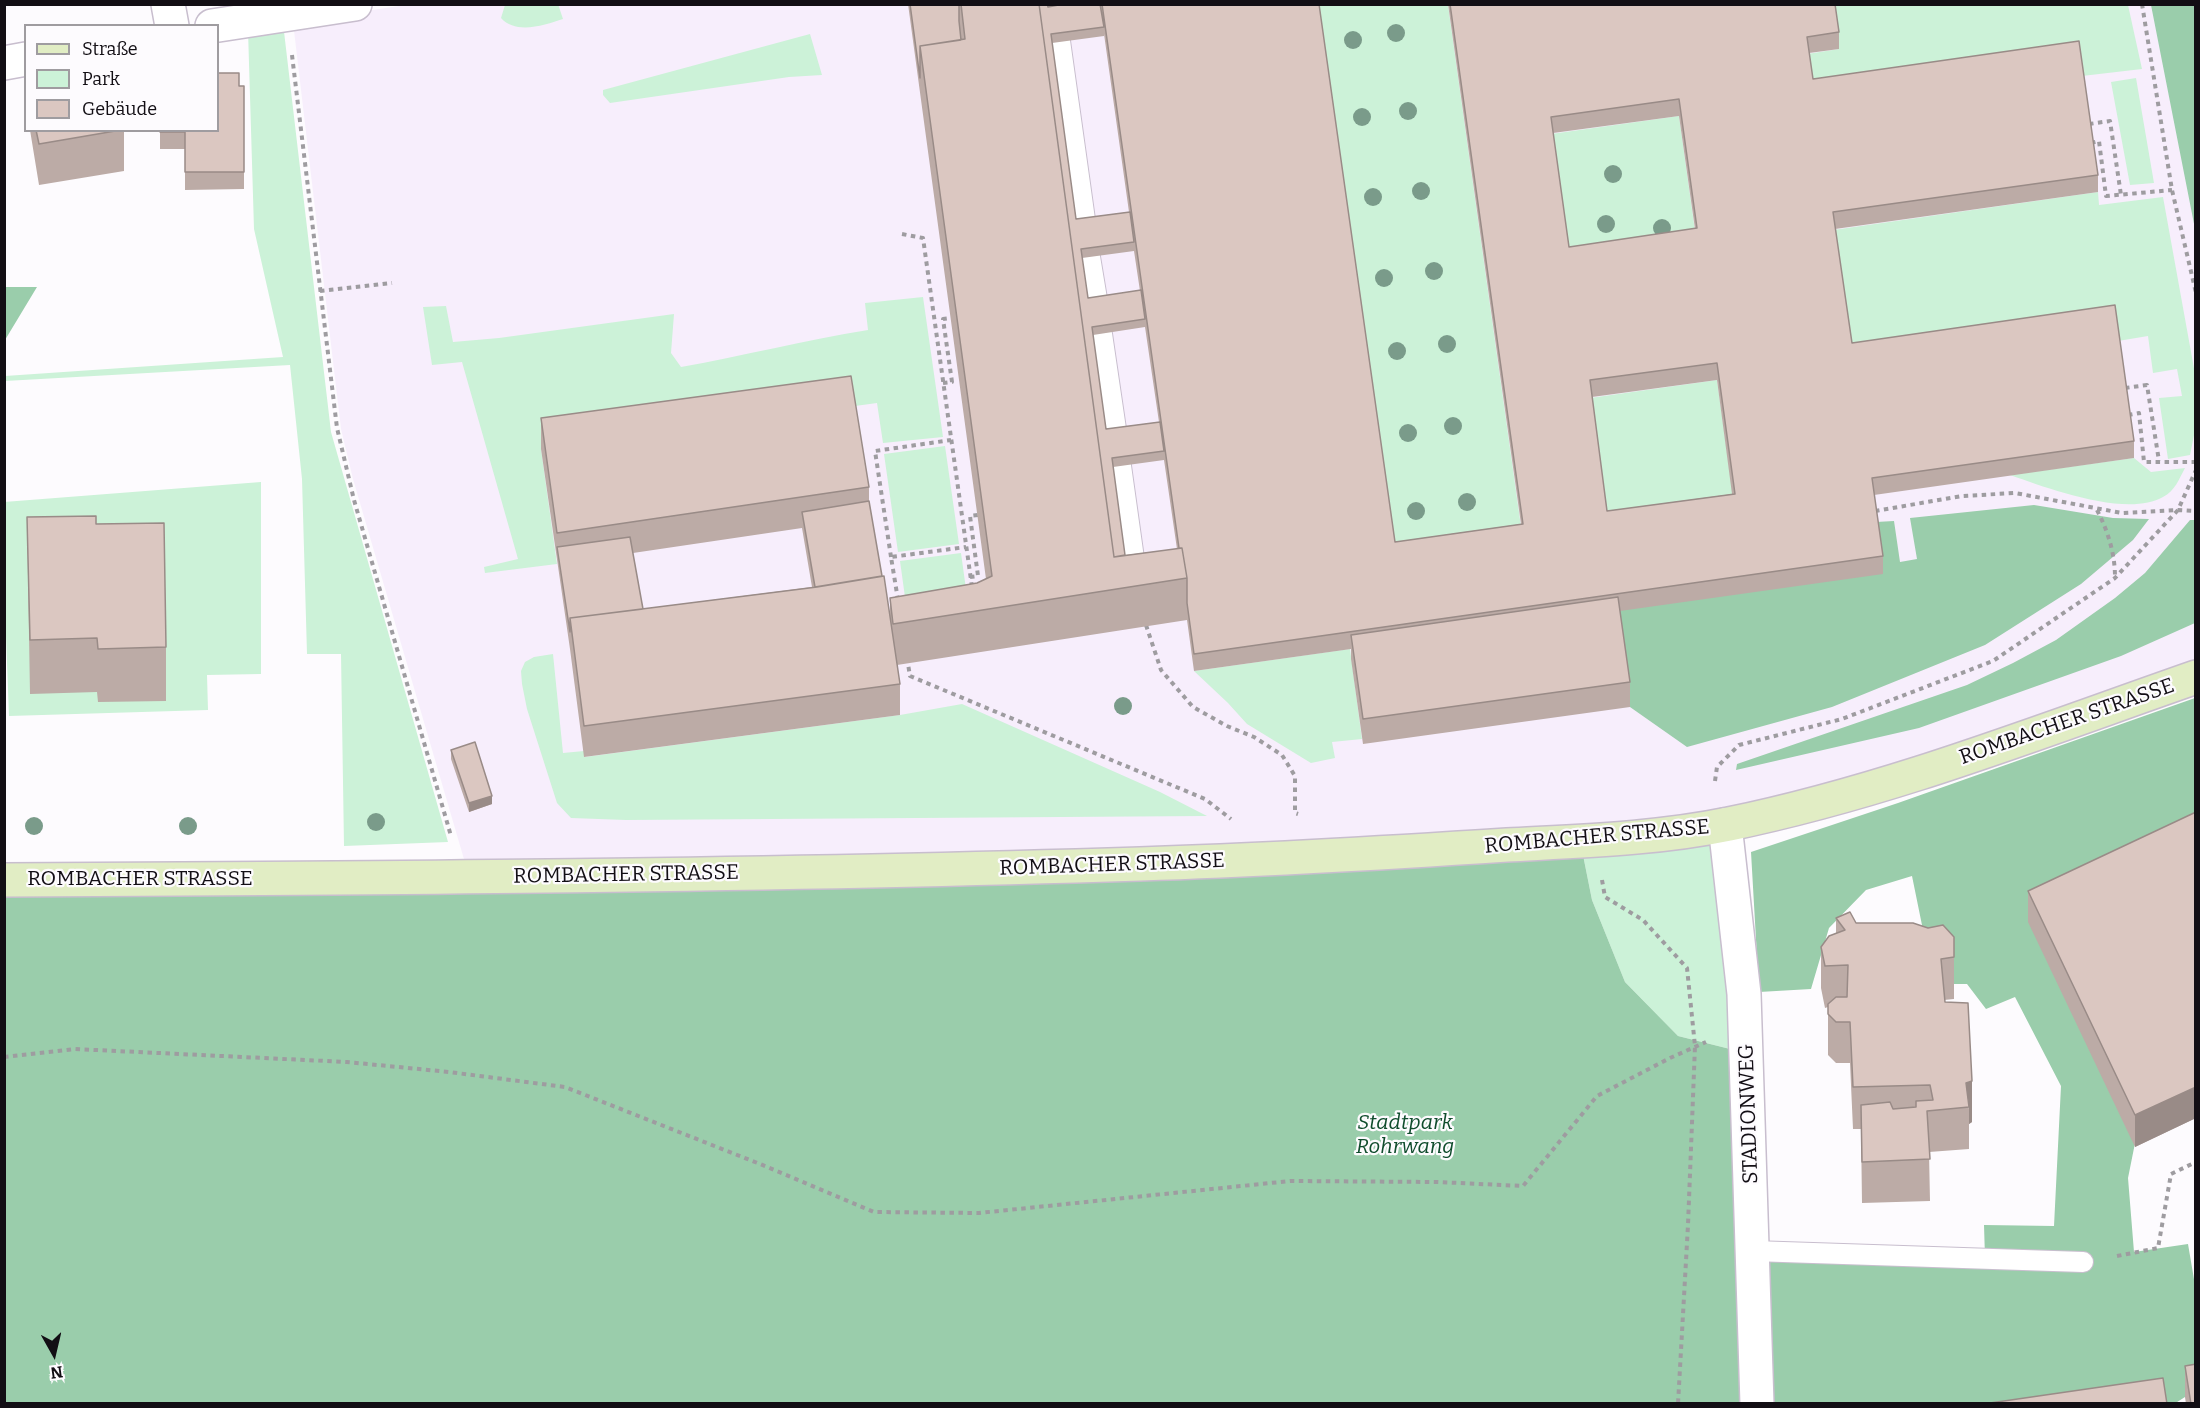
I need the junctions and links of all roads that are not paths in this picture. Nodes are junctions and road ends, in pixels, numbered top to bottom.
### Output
1 (168, 4) edge
2 (355, 4) edge
3 (172, 24) edge
4 (219, 25) edge
5 (1060, 41) edge
6 (24, 59) edge
7 (4, 63) edge
8 (1086, 227) edge
9 (1090, 257) edge
10 (1098, 305) edge
11 (1102, 334) edge
12 (1117, 436) edge
13 (1121, 466) edge
14 (1140, 595) edge
15 (2196, 677) edge
16 (1725, 825) junction
17 (4, 880) edge
18 (1753, 1251) junction
19 (2083, 1262) road end
20 (1757, 1404) edge

1 - 3 street
2 - 4 street
5 - 8 lane
6 - 7 street
9 - 10 lane
11 - 12 lane
13 - 14 lane
15 - 16 main road, ROMBACHER STRASSE
16 - 17 main road, ROMBACHER STRASSE
16 - 18 street, STADIONWEG
18 - 19 lane
18 - 20 street, STADIONWEG

